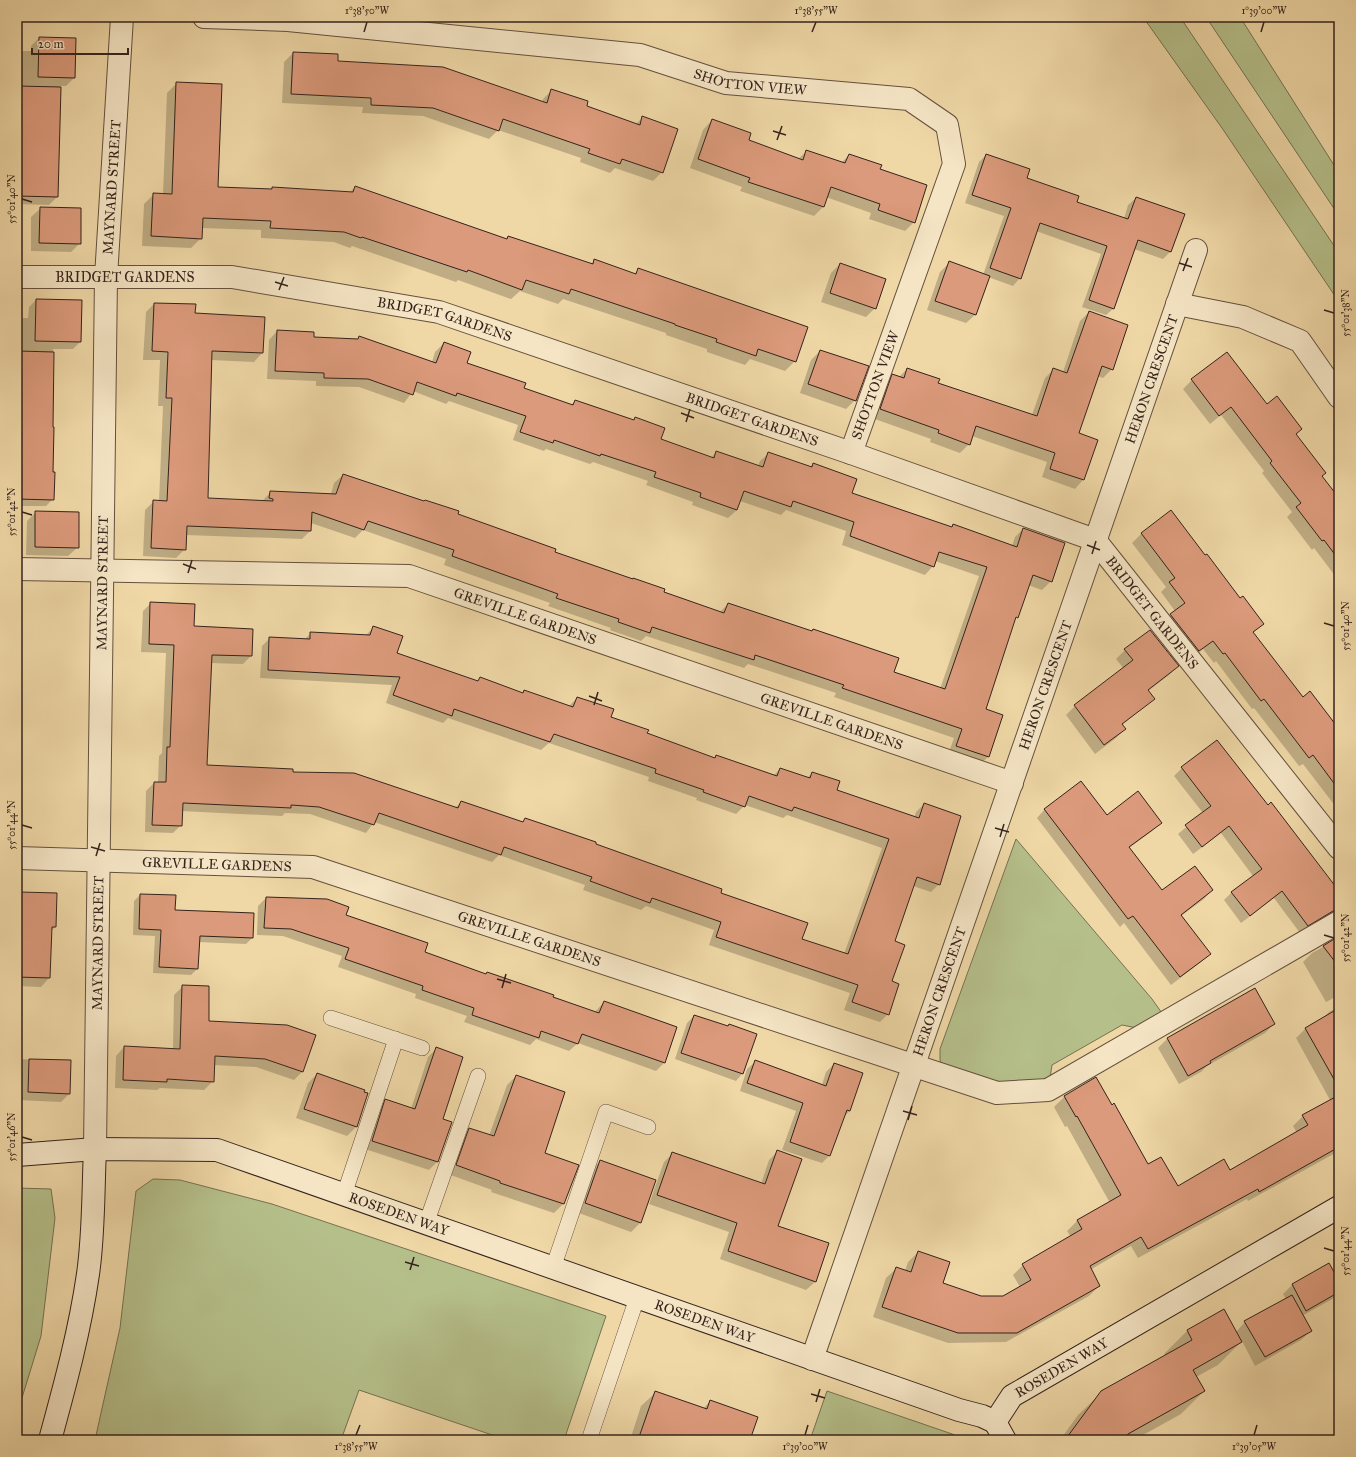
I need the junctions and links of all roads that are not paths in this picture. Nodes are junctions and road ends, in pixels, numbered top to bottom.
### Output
1 (122, 17) edge
2 (204, 17) edge
3 (1196, 250) dead end
4 (17, 277) edge
5 (106, 277) junction
6 (1177, 304) junction
7 (1339, 397) edge
8 (851, 453) junction
9 (1095, 540) junction
10 (17, 569) edge
11 (102, 571) junction
12 (1012, 783) junction
13 (1339, 848) edge
14 (17, 858) edge
15 (99, 861) junction
16 (1339, 922) edge
17 (331, 1018) dead end
18 (396, 1039) junction
19 (422, 1048) dead end
20 (914, 1066) junction
21 (478, 1076) dead end
22 (648, 1127) dead end
23 (95, 1149) junction
24 (17, 1155) edge
25 (344, 1195) junction
26 (1339, 1207) edge
27 (426, 1224) junction
28 (552, 1268) junction
29 (637, 1298) junction
30 (812, 1359) junction
31 (1000, 1431) edge
32 (50, 1440) edge
33 (589, 1440) edge

1 - 5 street, MAYNARD STREET
2 - 8 street, SHOTTON VIEW
3 - 6 street, HERON CRESCENT
4 - 5 street, BRIDGET GARDENS
5 - 8 street, BRIDGET GARDENS
5 - 11 street, MAYNARD STREET
6 - 7 street, HERON CRESCENT
6 - 9 street, HERON CRESCENT
8 - 9 street, BRIDGET GARDENS
9 - 12 street, HERON CRESCENT
9 - 13 street, BRIDGET GARDENS
10 - 11 street, GREVILLE GARDENS
11 - 12 street, GREVILLE GARDENS
11 - 15 street, MAYNARD STREET
12 - 20 street, HERON CRESCENT
14 - 15 street, GREVILLE GARDENS
15 - 20 street, GREVILLE GARDENS
15 - 23 street, MAYNARD STREET
16 - 20 street, HERON CRESCENT
17 - 18 lane
18 - 19 lane
18 - 25 lane
20 - 30 street, HERON CRESCENT
21 - 27 lane
22 - 28 lane
23 - 24 street, ROSEDEN WAY
23 - 25 street, ROSEDEN WAY
23 - 32 street, MAYNARD STREET
25 - 27 street, ROSEDEN WAY
26 - 31 street, ROSEDEN WAY
27 - 28 street, ROSEDEN WAY
28 - 29 street, ROSEDEN WAY
29 - 30 street, ROSEDEN WAY
29 - 33 lane
30 - 31 street, ROSEDEN WAY

